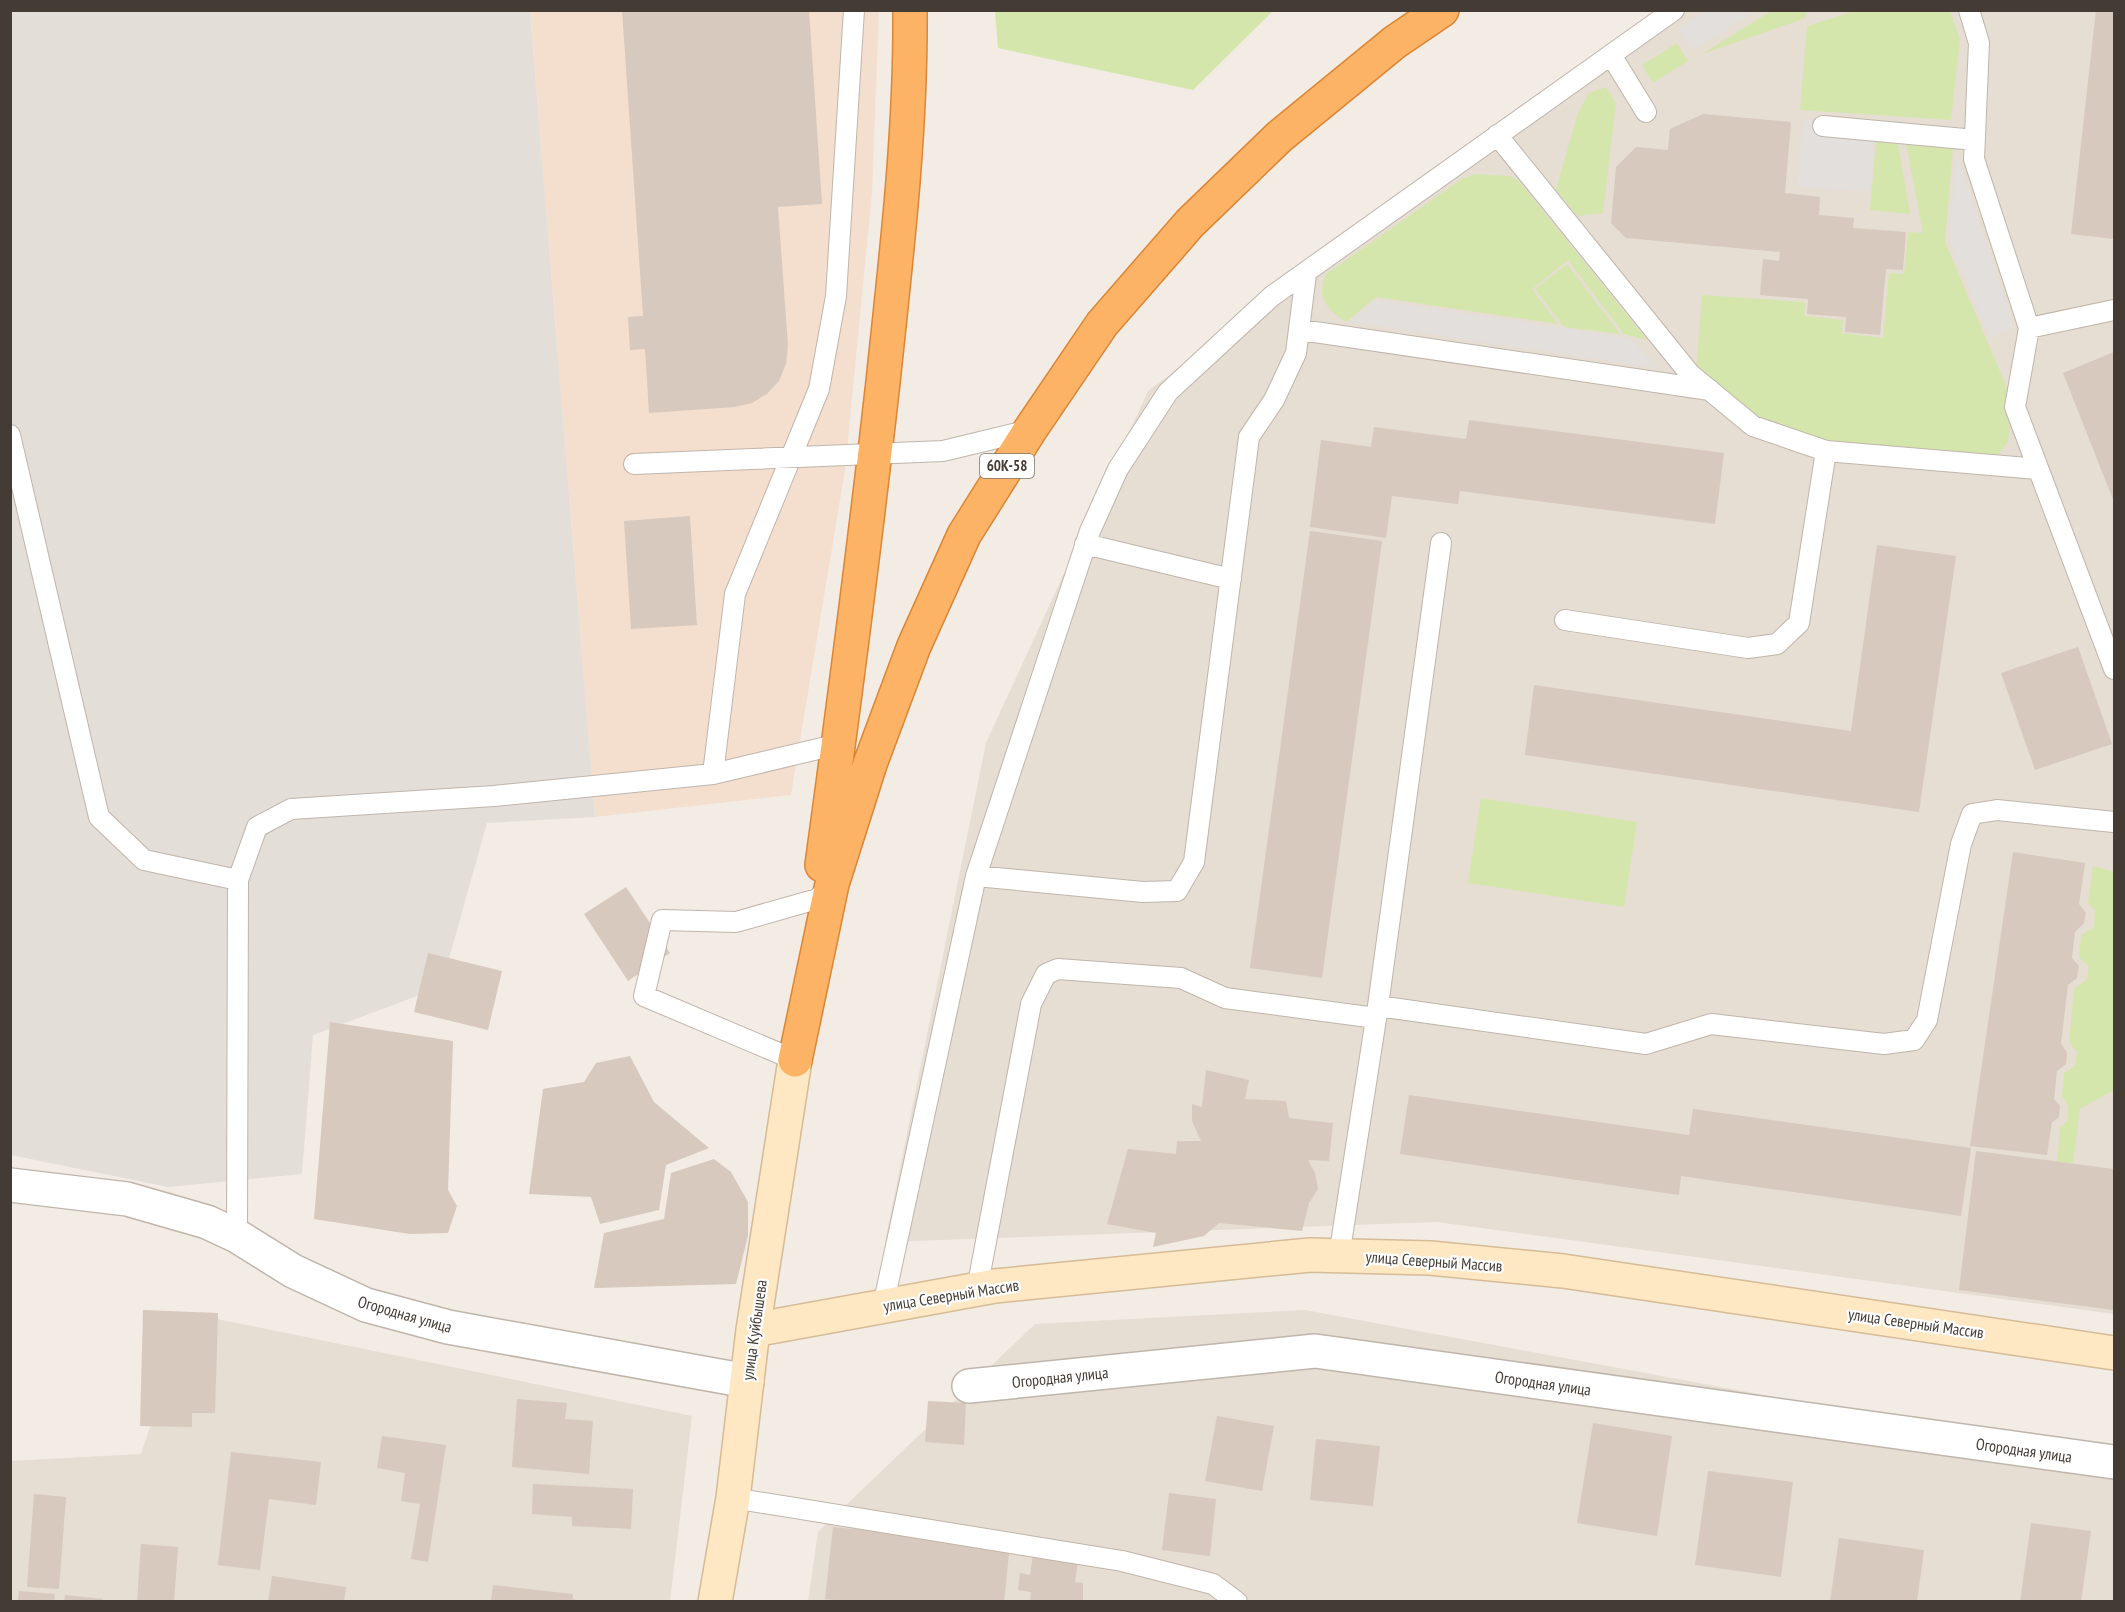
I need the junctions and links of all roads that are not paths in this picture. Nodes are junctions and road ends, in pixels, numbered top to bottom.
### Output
1 (854, 10) edge
2 (910, 10) edge
3 (1442, 10) edge
4 (1674, 10) edge
5 (1968, 10) edge
6 (1611, 55) junction
7 (1646, 112) dead end
8 (1823, 126) dead end
9 (1497, 135) junction
10 (1975, 140) junction
11 (1306, 273) junction
12 (2115, 310) edge
13 (2029, 328) junction
14 (1301, 330) junction
15 (1710, 390) junction
16 (1030, 430) junction
17 (10, 435) edge
18 (1826, 451) junction
19 (874, 454) junction
20 (792, 457) junction
21 (634, 464) dead end
22 (2038, 469) junction
23 (1441, 543) dead end
24 (1085, 544) junction
25 (1231, 579) junction
26 (1565, 620) dead end
27 (2115, 669) edge
28 (838, 744) junction
29 (713, 774) junction
30 (2115, 822) edge
31 (975, 876) junction
32 (238, 880) junction
33 (825, 892) junction
34 (1377, 1012) junction
35 (795, 1060) junction
36 (10, 1185) edge
37 (237, 1236) junction
38 (1339, 1256) junction
39 (977, 1289) junction
40 (883, 1306) junction
41 (753, 1329) junction
42 (2115, 1353) edge
43 (747, 1381) junction
44 (969, 1386) dead end
45 (2115, 1462) edge
46 (732, 1498) junction
47 (715, 1602) edge
48 (1237, 1602) edge

1 - 20 lane
2 - 19 highway
3 - 16 highway, 60К-58
4 - 6 lane
5 - 10 lane
6 - 7 lane
6 - 9 lane
8 - 10 lane
9 - 11 lane
9 - 15 lane
10 - 13 lane
11 - 14 lane
11 - 24 lane
12 - 13 lane
13 - 22 lane
14 - 15 lane
14 - 25 lane
15 - 18 lane
16 - 19 lane
16 - 33 highway, 60К-58
17 - 32 lane
18 - 22 lane
18 - 26 lane
19 - 20 lane
19 - 28 highway
20 - 21 lane
20 - 29 lane
22 - 27 lane
23 - 34 lane
24 - 25 lane
24 - 31 lane
25 - 31 lane
28 - 29 lane
28 - 33 highway
29 - 32 lane
30 - 34 lane
31 - 40 lane
32 - 37 lane
33 - 35 highway, 60К-58
33 - 35 lane
34 - 38 lane
34 - 39 lane
35 - 41 street, улица Куйбышева
36 - 37 street, Огородная улица
37 - 43 street, Огородная улица
38 - 39 street, улица Северный Массив
38 - 42 street, улица Северный Массив
39 - 40 street, улица Северный Массив
40 - 41 street, улица Северный Массив
41 - 43 street, улица Куйбышева
43 - 46 street, улица Куйбышева
44 - 45 street, Огородная улица
46 - 47 street, улица Куйбышева
46 - 48 lane

